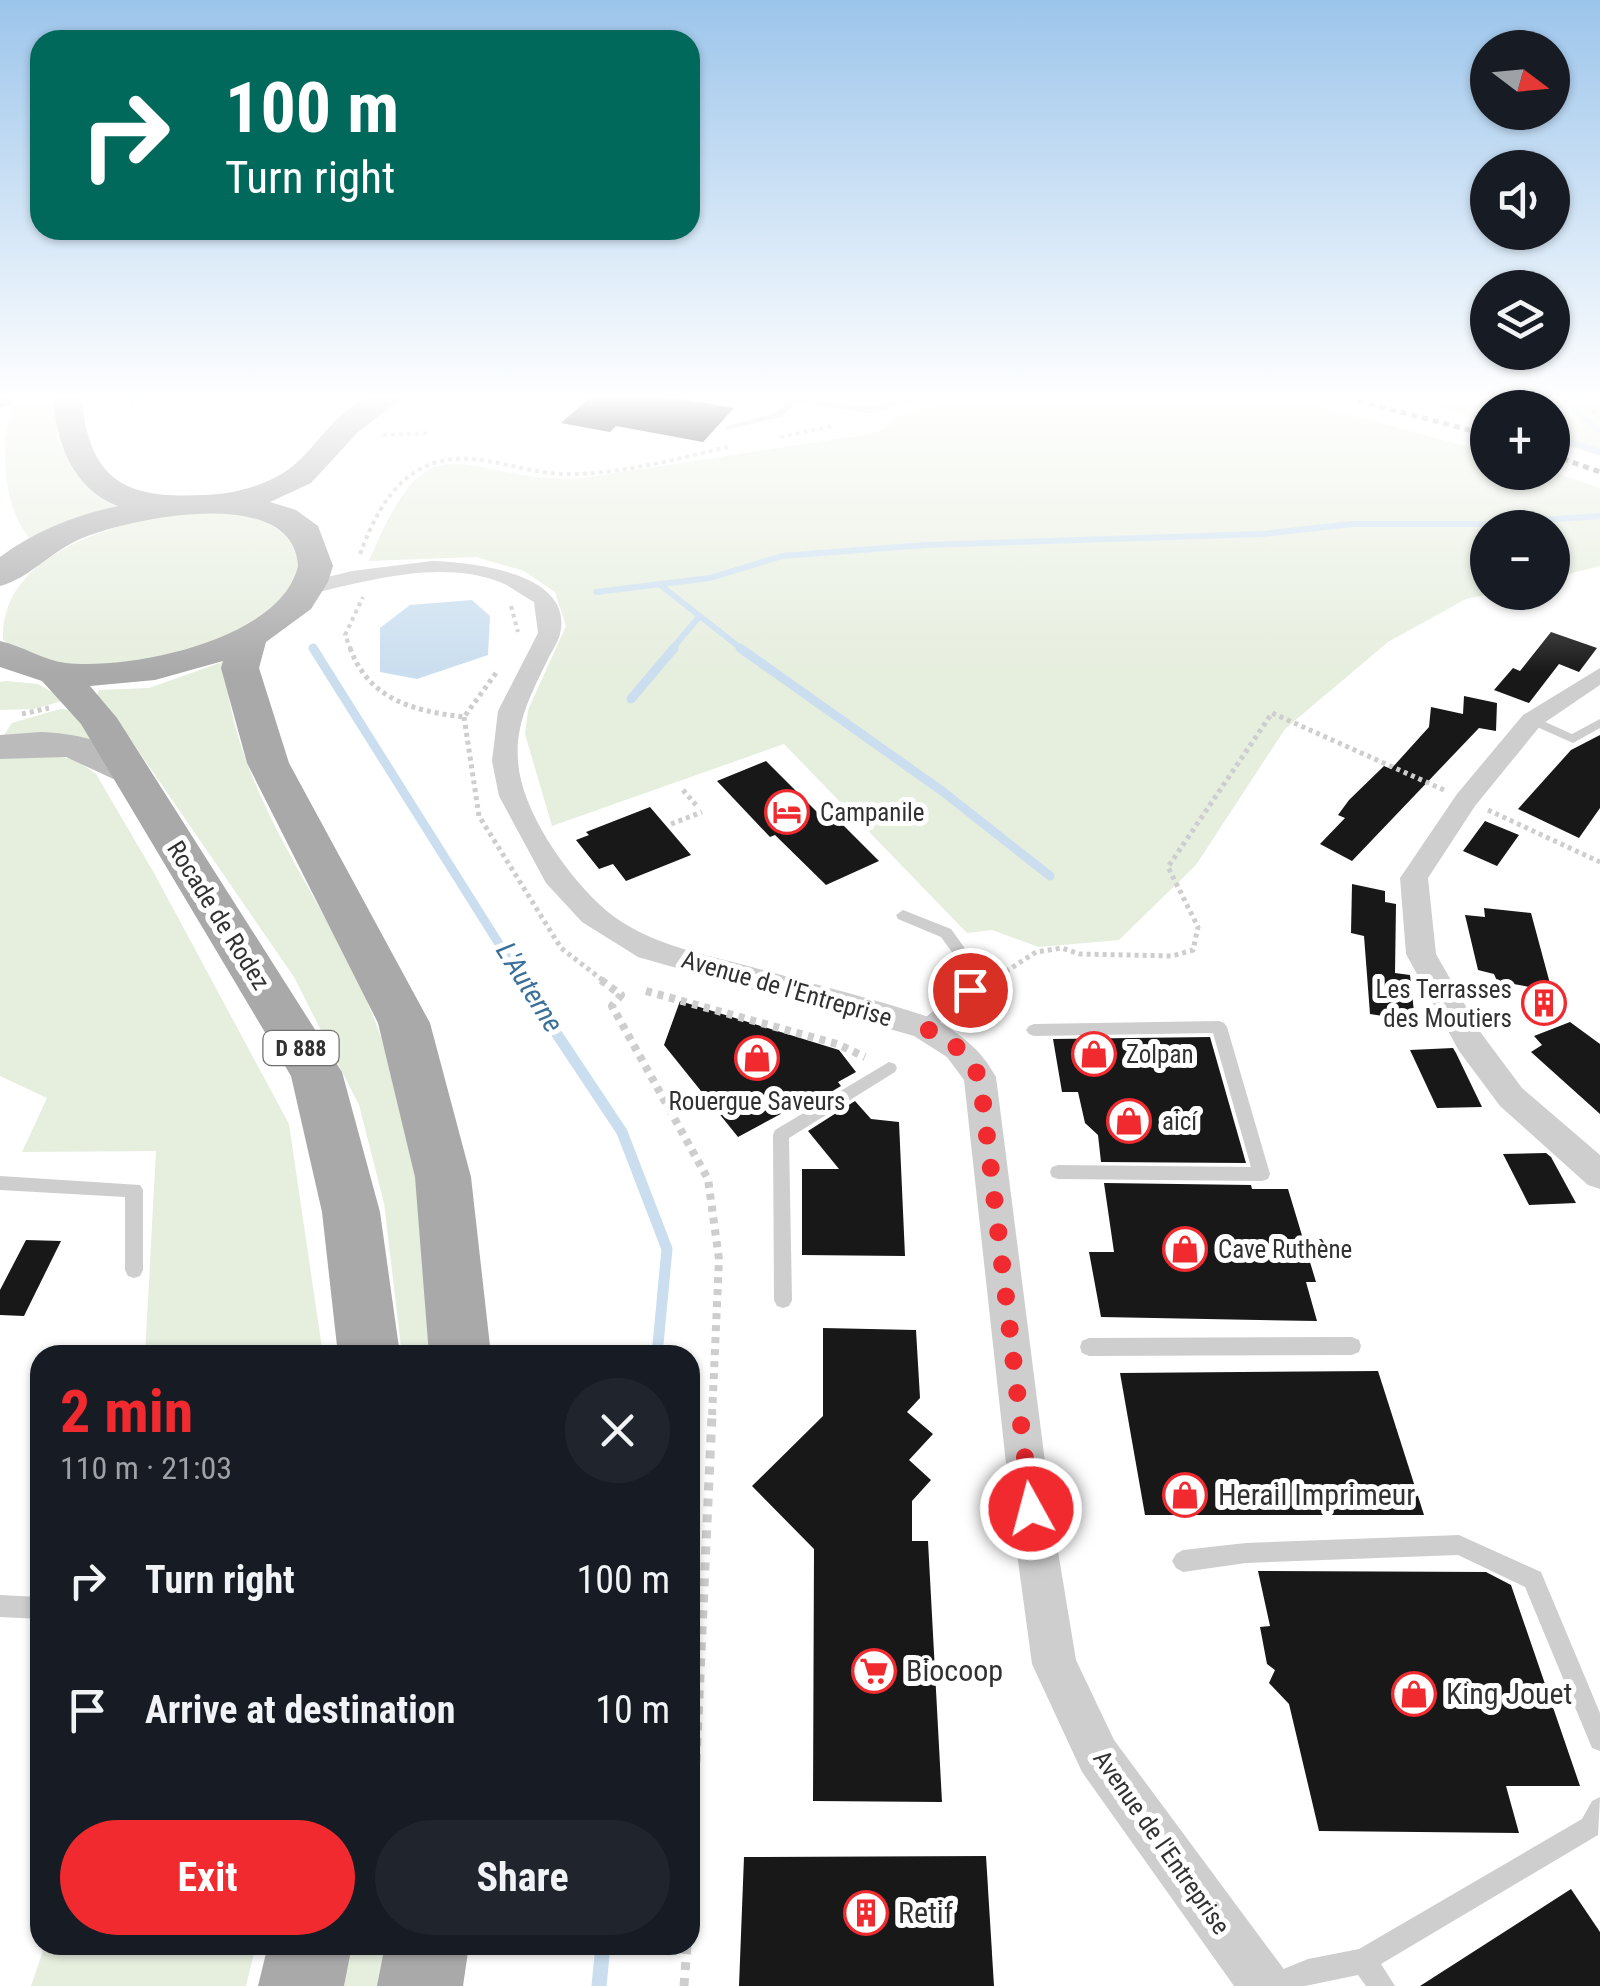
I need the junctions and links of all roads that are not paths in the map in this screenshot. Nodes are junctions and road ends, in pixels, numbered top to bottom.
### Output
1 (108, 488) edge
2 (274, 488) edge
3 (321, 488) edge
4 (236, 505) junction
5 (159, 506) junction
6 (296, 526) junction
7 (0, 527) edge
8 (9, 567) edge
9 (312, 575) junction
10 (249, 637) junction
11 (21, 666) edge
12 (1600, 675) edge
13 (1532, 720) junction
14 (1600, 723) edge
15 (0, 747) edge
16 (134, 777) junction
17 (904, 915) dead end
18 (924, 1027) junction
19 (1034, 1030) dead end
20 (888, 1068) road end
21 (1058, 1172) dead end
22 (1600, 1175) edge
23 (0, 1183) edge
24 (134, 1270) dead end
25 (782, 1300) dead end
26 (368, 1345) edge
27 (459, 1345) edge
28 (1352, 1346) dead end
29 (1089, 1347) dead end
30 (1183, 1561) dead end
31 (0, 1606) edge
32 (30, 1608) edge
33 (1600, 1740) edge
34 (1596, 1826) edge
35 (308, 1955) edge
36 (425, 1955) edge
37 (1363, 1961) junction
38 (301, 1986) edge
39 (420, 1986) edge
40 (1265, 1986) edge
41 (1273, 1986) edge
42 (1382, 1986) edge

1 - 5 main road
2 - 4 main road
3 - 6 main road
4 - 5 main road
4 - 6 main road
5 - 8 main road
6 - 9 main road
7 - 8 main road
9 - 10 main road
9 - 18 street, Avenue de l'Entreprise
10 - 11 main road
10 - 27 main road
11 - 16 main road, Rocade de Rodez / D 888
12 - 13 street
13 - 14 lane
13 - 22 street
15 - 16 main road
16 - 26 main road, Rocade de Rodez / D 888
17 - 18 lane
18 - 40 street, Avenue de l'Entreprise
19 - 21 lane
20 - 25 lane
23 - 24 lane
28 - 29 lane
30 - 33 lane
31 - 32 lane
34 - 37 lane
35 - 38 main road
36 - 39 main road
37 - 41 lane
37 - 42 lane

